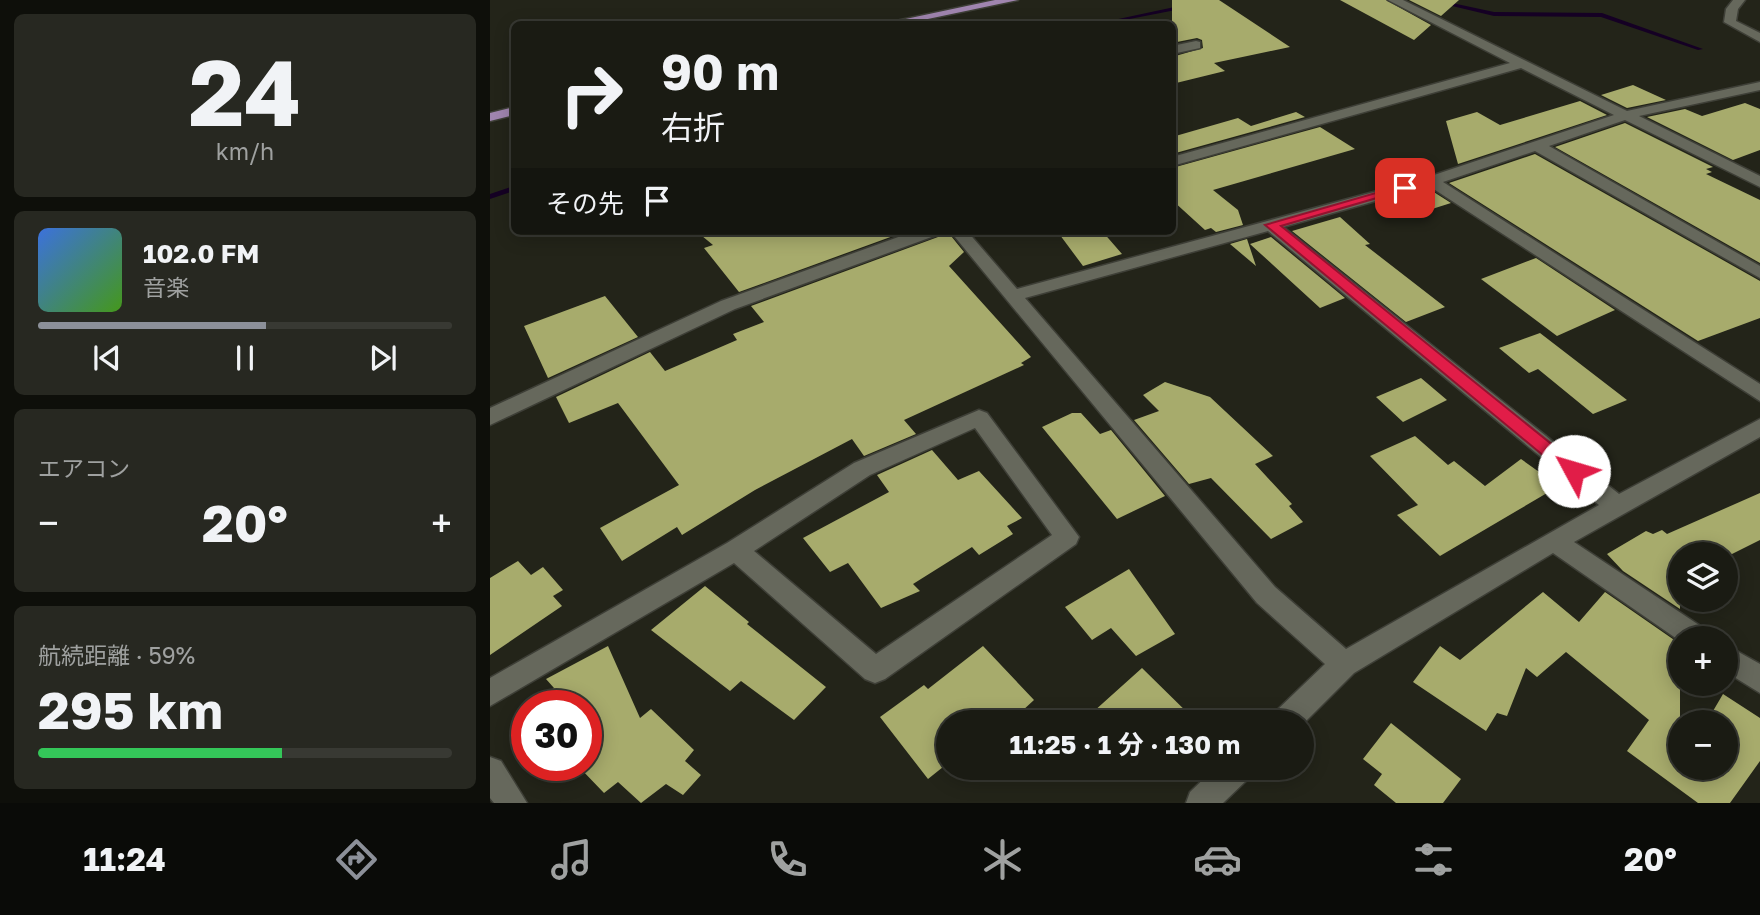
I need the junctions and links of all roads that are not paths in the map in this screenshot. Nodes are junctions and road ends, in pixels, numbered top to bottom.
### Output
1 (1012, 0) edge
2 (1394, 0) edge
3 (1739, 0) edge
4 (904, 21) edge
5 (1760, 38) edge
6 (1196, 45) dead end
7 (1176, 49) edge
8 (1524, 63) junction
9 (1760, 86) edge
10 (511, 112) edge
11 (1627, 115) junction
12 (490, 117) edge
13 (1539, 147) junction
14 (1176, 161) edge
15 (1431, 181) junction
16 (1760, 182) edge
17 (1271, 225) junction
18 (920, 235) edge
19 (961, 235) edge
20 (1760, 273) edge
21 (1012, 296) junction
22 (1760, 394) edge
23 (490, 417) edge
24 (1760, 426) edge
25 (1617, 506) junction
26 (1554, 541) junction
27 (736, 550) junction
28 (1680, 626) edge
29 (1344, 664) junction
30 (1738, 665) edge
31 (1760, 680) edge
32 (490, 693) edge
33 (1297, 710) edge
34 (490, 772) edge
35 (1225, 780) edge
36 (512, 803) edge
37 (1201, 803) edge

1 - 4 main road
2 - 8 street
3 - 5 street
6 - 7 street
8 - 11 street
8 - 14 street
9 - 11 street
10 - 12 main road
11 - 13 street
11 - 16 street
13 - 15 street
13 - 20 street
15 - 17 street
15 - 22 street
17 - 21 street
17 - 25 street
18 - 23 street
19 - 21 street
21 - 29 street
24 - 25 street
25 - 26 street
26 - 28 street
26 - 29 street
27 - 27 street
27 - 32 street
29 - 33 street
30 - 31 street
34 - 36 street
35 - 37 street

